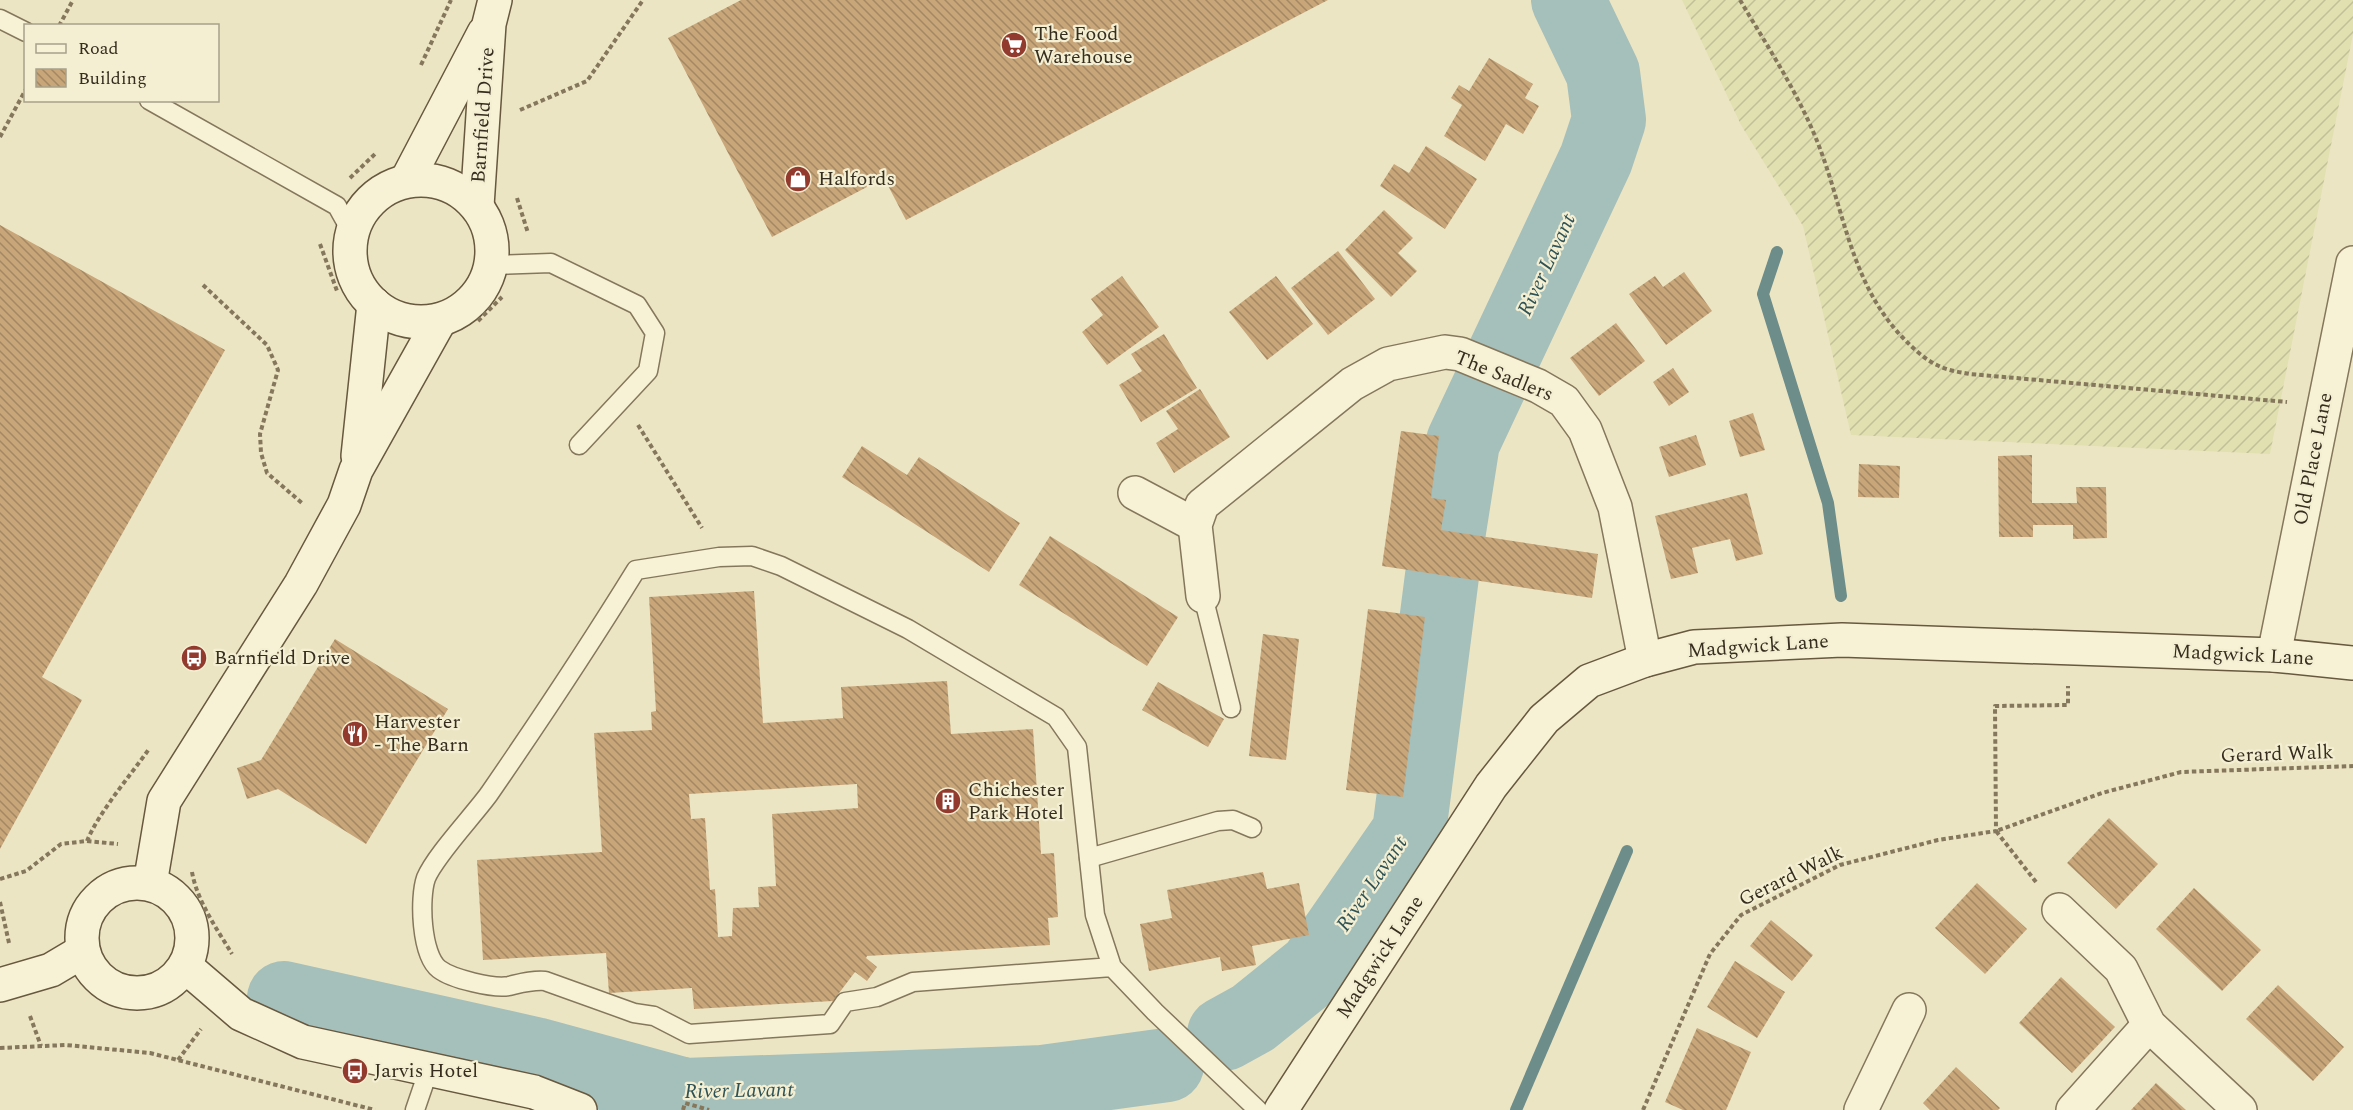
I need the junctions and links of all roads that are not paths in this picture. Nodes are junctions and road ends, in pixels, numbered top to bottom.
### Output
1 (492, 12) edge
2 (0, 19) edge
3 (24, 31) edge
4 (152, 102) edge
5 (407, 180) junction
6 (477, 206) junction
7 (344, 219) junction
8 (2353, 263) edge
9 (492, 265) junction
10 (374, 304) junction
11 (440, 320) junction
12 (579, 445) dead end
13 (356, 470) junction
14 (1135, 493) dead end
15 (1195, 525) junction
16 (1203, 596) joint
17 (2274, 655) junction
18 (1646, 660) junction
19 (2353, 663) edge
20 (1231, 708) dead end
21 (1252, 828) dead end
22 (1089, 858) junction
23 (150, 884) junction
24 (2059, 910) road end
25 (83, 951) junction
26 (184, 966) junction
27 (1112, 967) junction
28 (0, 985) edge
29 (1909, 1010) dead end
30 (2149, 1025) junction
31 (429, 1069) junction
32 (415, 1110) edge
33 (580, 1110) edge
34 (1258, 1110) edge
35 (1281, 1110) edge
36 (1861, 1110) edge
37 (2073, 1110) edge
38 (2240, 1110) edge

1 - 5 street, Barnfield Drive
1 - 6 street, Barnfield Drive
2 - 3 lane
4 - 7 lane
5 - 6 street, Barnfield Drive
5 - 7 street, Barnfield Drive
6 - 9 street, Barnfield Drive
7 - 10 street, Barnfield Drive
8 - 17 street, Old Place Lane
9 - 11 street, Barnfield Drive
9 - 12 lane
10 - 11 street, Barnfield Drive
10 - 13 street
11 - 13 street
13 - 23 street
14 - 15 street
15 - 16 street
15 - 18 street, The Sadlers
16 - 20 lane
17 - 18 street, Madgwick Lane
17 - 19 street, Madgwick Lane
18 - 35 street, Madgwick Lane
21 - 22 lane
22 - 27 lane
22 - 27 lane
23 - 25 street
23 - 26 street
24 - 30 street
25 - 26 street
25 - 28 street
26 - 31 street
27 - 34 lane
29 - 36 street
30 - 37 street
30 - 38 street
31 - 32 lane
31 - 33 street

